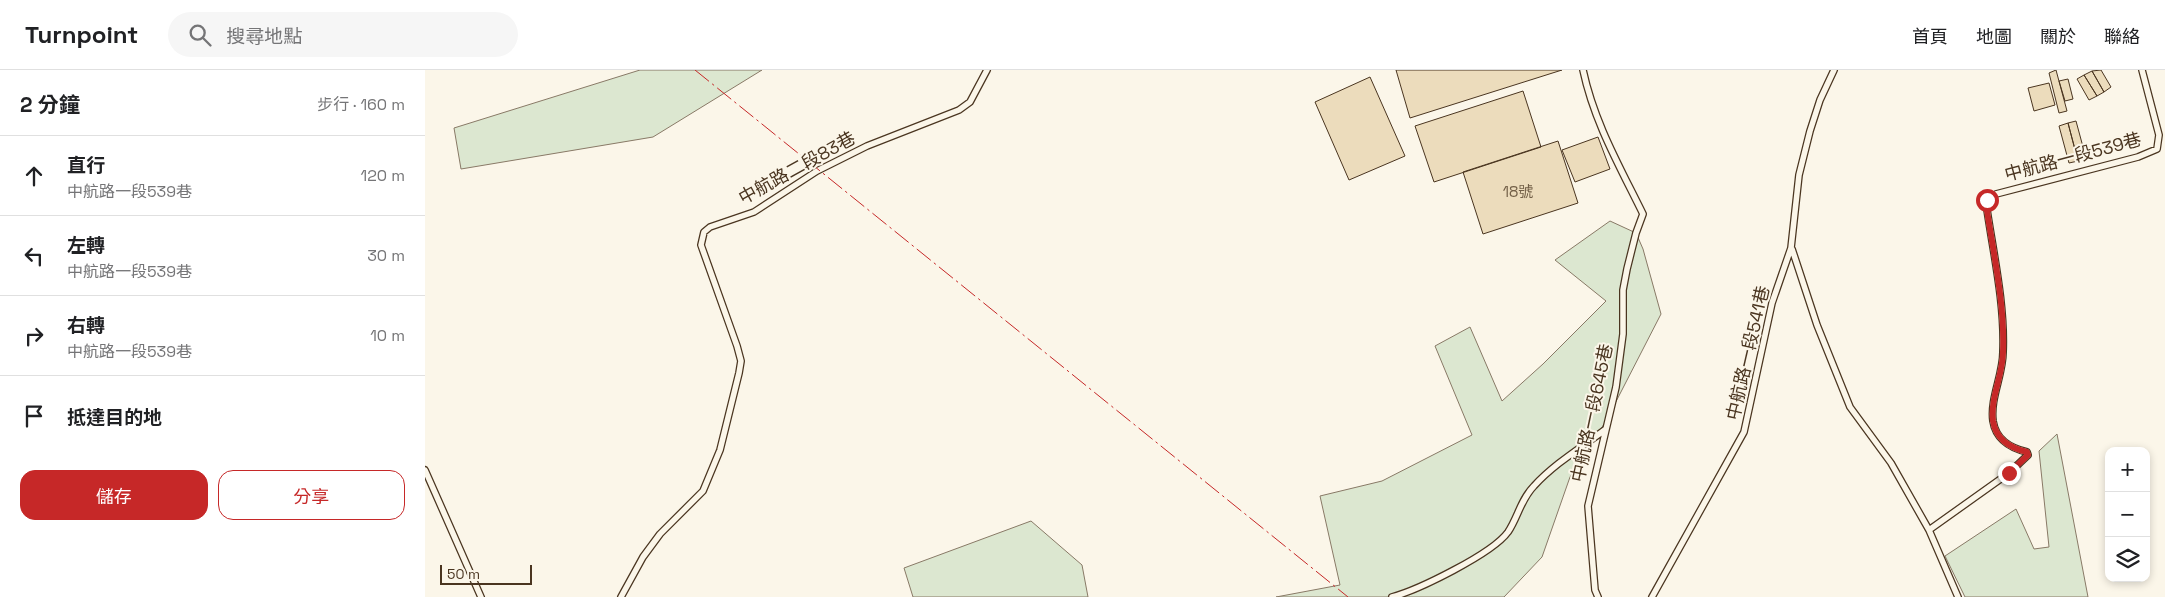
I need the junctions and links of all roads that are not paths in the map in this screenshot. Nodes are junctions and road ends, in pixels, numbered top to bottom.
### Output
1 (987, 70) edge
2 (1583, 70) edge
3 (1834, 70) edge
4 (2142, 70) edge
5 (1791, 248) junction
6 (1606, 430) junction
7 (425, 470) edge
8 (1929, 530) junction
9 (481, 597) edge
10 (621, 597) edge
11 (1392, 597) edge
12 (1598, 597) edge
13 (1652, 597) edge
14 (1958, 597) edge

1 - 10 lane, 中航路二段83巷
2 - 6 lane, 中航路一段645巷
3 - 5 lane, 中航路一段541巷
4 - 8 lane, 中航路一段539巷
5 - 8 lane
5 - 13 lane, 中航路一段541巷
6 - 11 lane
6 - 12 lane, 中航路一段645巷
7 - 9 lane
8 - 14 lane

